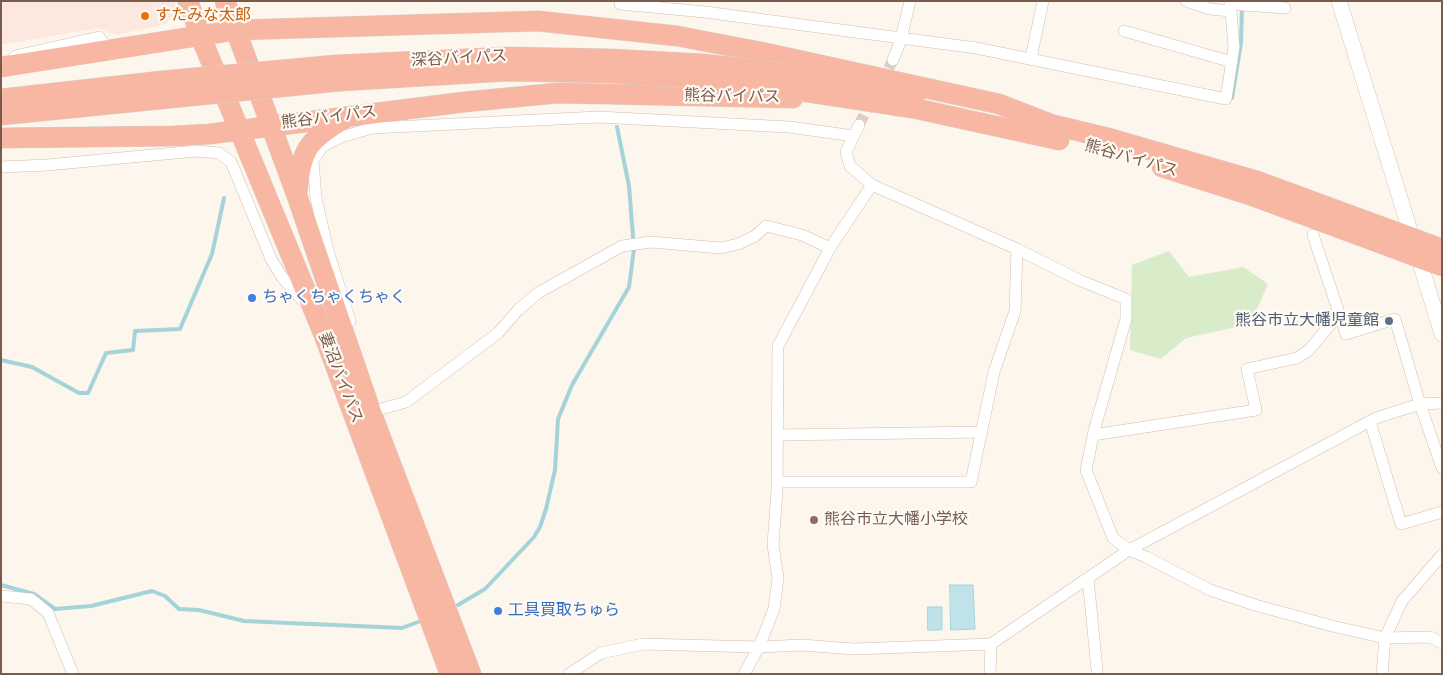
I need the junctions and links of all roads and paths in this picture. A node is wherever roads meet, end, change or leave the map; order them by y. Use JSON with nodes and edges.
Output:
{"nodes":[{"id":1,"x":188,"y":1,"type":"edge"},
{"id":2,"x":225,"y":1,"type":"edge"},
{"id":3,"x":910,"y":1,"type":"edge"},
{"id":4,"x":1043,"y":1,"type":"edge"},
{"id":5,"x":1186,"y":1,"type":"edge"},
{"id":6,"x":1339,"y":1,"type":"edge"},
{"id":7,"x":620,"y":4,"type":"dead end"},
{"id":8,"x":1230,"y":5,"type":"edge"},
{"id":9,"x":705,"y":7,"type":"edge"},
{"id":10,"x":1285,"y":8,"type":"dead end"},
{"id":11,"x":236,"y":30,"type":"junction"},
{"id":12,"x":1124,"y":31,"type":"dead end"},
{"id":13,"x":200,"y":35,"type":"junction"},
{"id":14,"x":901,"y":39,"type":"junction"},
{"id":15,"x":108,"y":50,"type":"junction"},
{"id":16,"x":1031,"y":58,"type":"junction"},
{"id":17,"x":1,"y":59,"type":"edge"},
{"id":18,"x":892,"y":60,"type":"tunnel mouth"},
{"id":19,"x":1232,"y":62,"type":"junction"},
{"id":20,"x":1,"y":67,"type":"edge"},
{"id":21,"x":1,"y":99,"type":"edge"},
{"id":22,"x":915,"y":101,"type":"junction"},
{"id":23,"x":1,"y":115,"type":"edge"},
{"id":24,"x":350,"y":116,"type":"junction"},
{"id":25,"x":1048,"y":123,"type":"junction"},
{"id":26,"x":859,"y":125,"type":"tunnel mouth"},
{"id":27,"x":270,"y":126,"type":"junction"},
{"id":28,"x":240,"y":130,"type":"junction"},
{"id":29,"x":854,"y":136,"type":"junction"},
{"id":30,"x":1,"y":138,"type":"edge"},
{"id":31,"x":1,"y":167,"type":"edge"},
{"id":32,"x":872,"y":185,"type":"junction"},
{"id":33,"x":1255,"y":189,"type":"junction"},
{"id":34,"x":296,"y":196,"type":"junction"},
{"id":35,"x":1313,"y":235,"type":"dead end"},
{"id":36,"x":830,"y":248,"type":"junction"},
{"id":37,"x":1017,"y":249,"type":"junction"},
{"id":38,"x":1442,"y":250,"type":"edge"},
{"id":39,"x":1442,"y":266,"type":"edge"},
{"id":40,"x":315,"y":314,"type":"junction"},
{"id":41,"x":1339,"y":314,"type":"junction"},
{"id":42,"x":1442,"y":334,"type":"edge"},
{"id":43,"x":347,"y":342,"type":"junction"},
{"id":44,"x":1442,"y":403,"type":"edge"},
{"id":45,"x":1420,"y":404,"type":"junction"},
{"id":46,"x":363,"y":415,"type":"junction"},
{"id":47,"x":1370,"y":421,"type":"junction"},
{"id":48,"x":982,"y":432,"type":"junction"},
{"id":49,"x":778,"y":435,"type":"junction"},
{"id":50,"x":1093,"y":435,"type":"junction"},
{"id":51,"x":1442,"y":468,"type":"edge"},
{"id":52,"x":777,"y":482,"type":"junction"},
{"id":53,"x":1442,"y":512,"type":"edge"},
{"id":54,"x":1129,"y":550,"type":"junction"},
{"id":55,"x":1442,"y":555,"type":"edge"},
{"id":56,"x":1088,"y":578,"type":"junction"},
{"id":57,"x":1,"y":596,"type":"edge"},
{"id":58,"x":1385,"y":638,"type":"junction"},
{"id":59,"x":1442,"y":643,"type":"edge"},
{"id":60,"x":991,"y":644,"type":"junction"},
{"id":61,"x":759,"y":647,"type":"junction"},
{"id":62,"x":1097,"y":670,"type":"dead end"},
{"id":63,"x":73,"y":674,"type":"edge"},
{"id":64,"x":450,"y":674,"type":"edge"},
{"id":65,"x":471,"y":674,"type":"edge"},
{"id":66,"x":569,"y":674,"type":"edge"},
{"id":67,"x":744,"y":674,"type":"edge"},
{"id":68,"x":990,"y":674,"type":"edge"},
{"id":69,"x":1382,"y":674,"type":"edge"}],
"edges":[{"from":1,"to":13,"type":"highway","name":"妻沼バイパス"},
{"from":2,"to":11,"type":"highway","name":"妻沼バイパス"},
{"from":3,"to":14,"type":"street"},
{"from":4,"to":16,"type":"street"},
{"from":5,"to":8,"type":"street"},
{"from":6,"to":42,"type":"street"},
{"from":7,"to":9,"type":"street"},
{"from":8,"to":10,"type":"street"},
{"from":8,"to":19,"type":"street"},
{"from":9,"to":14,"type":"street"},
{"from":11,"to":13,"type":"highway"},
{"from":11,"to":25,"type":"highway"},
{"from":11,"to":27,"type":"highway","name":"妻沼バイパス"},
{"from":12,"to":19,"type":"street"},
{"from":13,"to":15,"type":"highway"},
{"from":13,"to":28,"type":"highway","name":"妻沼バイパス"},
{"from":14,"to":16,"type":"street"},
{"from":14,"to":18,"type":"street"},
{"from":15,"to":17,"type":"street"},
{"from":15,"to":20,"type":"highway"},
{"from":16,"to":19,"type":"street"},
{"from":21,"to":22,"type":"highway","name":"深谷バイパス","bridge":true},
{"from":22,"to":23,"type":"highway","name":"深谷バイパス","bridge":true},
{"from":22,"to":24,"type":"highway","name":"熊谷バイパス","bridge":true},
{"from":22,"to":25,"type":"highway","name":"熊谷バイパス"},
{"from":22,"to":33,"type":"highway","name":"熊谷バイパス"},
{"from":24,"to":27,"type":"highway","name":"熊谷バイパス"},
{"from":24,"to":34,"type":"highway"},
{"from":25,"to":33,"type":"highway","name":"熊谷バイパス"},
{"from":26,"to":29,"type":"street"},
{"from":27,"to":28,"type":"highway","name":"熊谷バイパス"},
{"from":27,"to":34,"type":"highway","name":"妻沼バイパス"},
{"from":28,"to":30,"type":"highway","name":"熊谷バイパス"},
{"from":28,"to":40,"type":"highway","name":"妻沼バイパス"},
{"from":29,"to":32,"type":"street"},
{"from":29,"to":43,"type":"street"},
{"from":31,"to":40,"type":"street"},
{"from":32,"to":36,"type":"street"},
{"from":32,"to":37,"type":"street"},
{"from":33,"to":38,"type":"highway","name":"熊谷バイパス","bridge":true},
{"from":33,"to":39,"type":"highway","name":"熊谷バイパス","bridge":true},
{"from":34,"to":43,"type":"highway","name":"妻沼バイパス"},
{"from":35,"to":41,"type":"street"},
{"from":36,"to":46,"type":"street"},
{"from":36,"to":49,"type":"street"},
{"from":37,"to":48,"type":"street"},
{"from":37,"to":50,"type":"street"},
{"from":40,"to":46,"type":"highway","name":"妻沼バイパス"},
{"from":41,"to":45,"type":"street"},
{"from":41,"to":50,"type":"street"},
{"from":43,"to":46,"type":"highway","name":"妻沼バイパス"},
{"from":44,"to":45,"type":"street"},
{"from":45,"to":47,"type":"street"},
{"from":45,"to":51,"type":"street"},
{"from":46,"to":64,"type":"highway","name":"妻沼バイパス"},
{"from":46,"to":65,"type":"highway","name":"妻沼バイパス"},
{"from":47,"to":53,"type":"street"},
{"from":47,"to":54,"type":"street"},
{"from":48,"to":49,"type":"street"},
{"from":48,"to":52,"type":"street"},
{"from":49,"to":52,"type":"street"},
{"from":50,"to":54,"type":"street"},
{"from":52,"to":61,"type":"street"},
{"from":54,"to":56,"type":"street"},
{"from":54,"to":58,"type":"street"},
{"from":55,"to":58,"type":"street"},
{"from":56,"to":60,"type":"street"},
{"from":56,"to":62,"type":"street"},
{"from":57,"to":63,"type":"street"},
{"from":58,"to":59,"type":"street"},
{"from":58,"to":69,"type":"street"},
{"from":60,"to":61,"type":"street"},
{"from":60,"to":68,"type":"street"},
{"from":61,"to":66,"type":"street"},
{"from":61,"to":67,"type":"street"}]}
